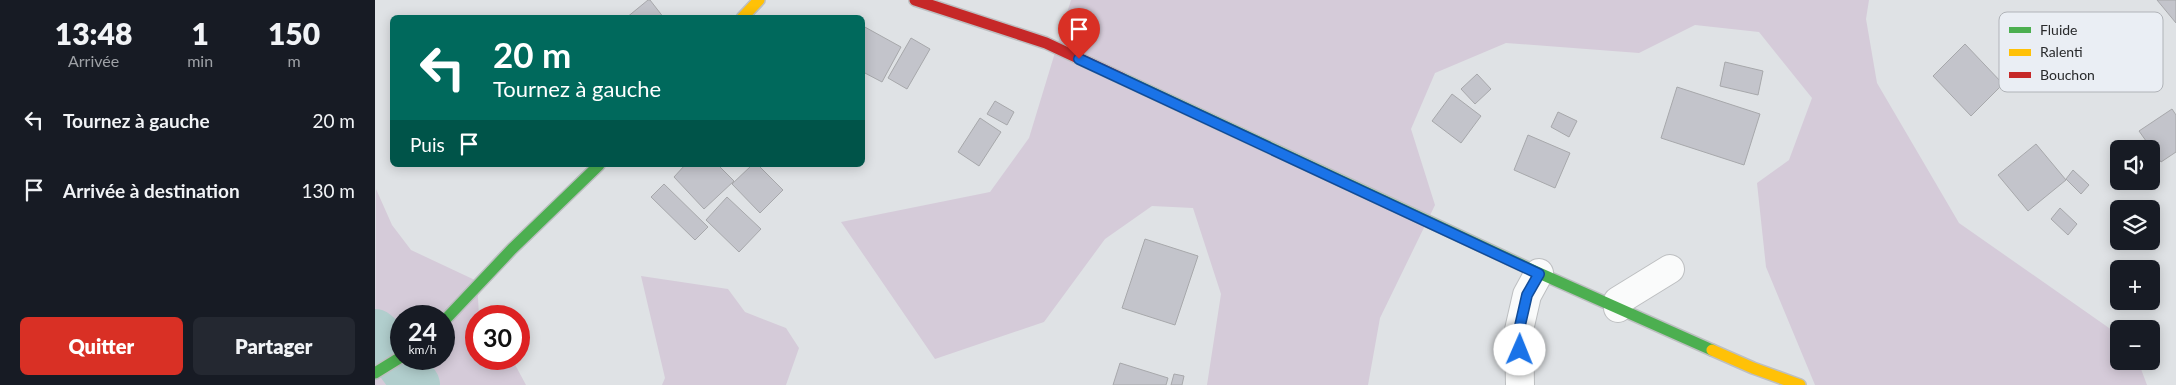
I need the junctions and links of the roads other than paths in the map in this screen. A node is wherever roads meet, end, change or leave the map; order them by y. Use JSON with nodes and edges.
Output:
{"nodes":[{"id":1,"x":759,"y":0,"type":"edge"},
{"id":2,"x":915,"y":0,"type":"edge"},
{"id":3,"x":745,"y":15,"type":"edge"},
{"id":4,"x":597,"y":167,"type":"edge"},
{"id":5,"x":1670,"y":269,"type":"dead end"},
{"id":6,"x":1539,"y":274,"type":"junction"},
{"id":7,"x":1618,"y":308,"type":"junction"},
{"id":8,"x":455,"y":310,"type":"edge"},
{"id":9,"x":390,"y":364,"type":"edge"},
{"id":10,"x":375,"y":373,"type":"edge"},
{"id":11,"x":1520,"y":385,"type":"edge"},
{"id":12,"x":1800,"y":385,"type":"edge"}],
"edges":[{"from":1,"to":3,"type":"street"},
{"from":2,"to":6,"type":"street"},
{"from":4,"to":8,"type":"street"},
{"from":5,"to":7,"type":"street"},
{"from":6,"to":7,"type":"street"},
{"from":6,"to":11,"type":"street"},
{"from":7,"to":12,"type":"street"},
{"from":9,"to":10,"type":"street"}]}
